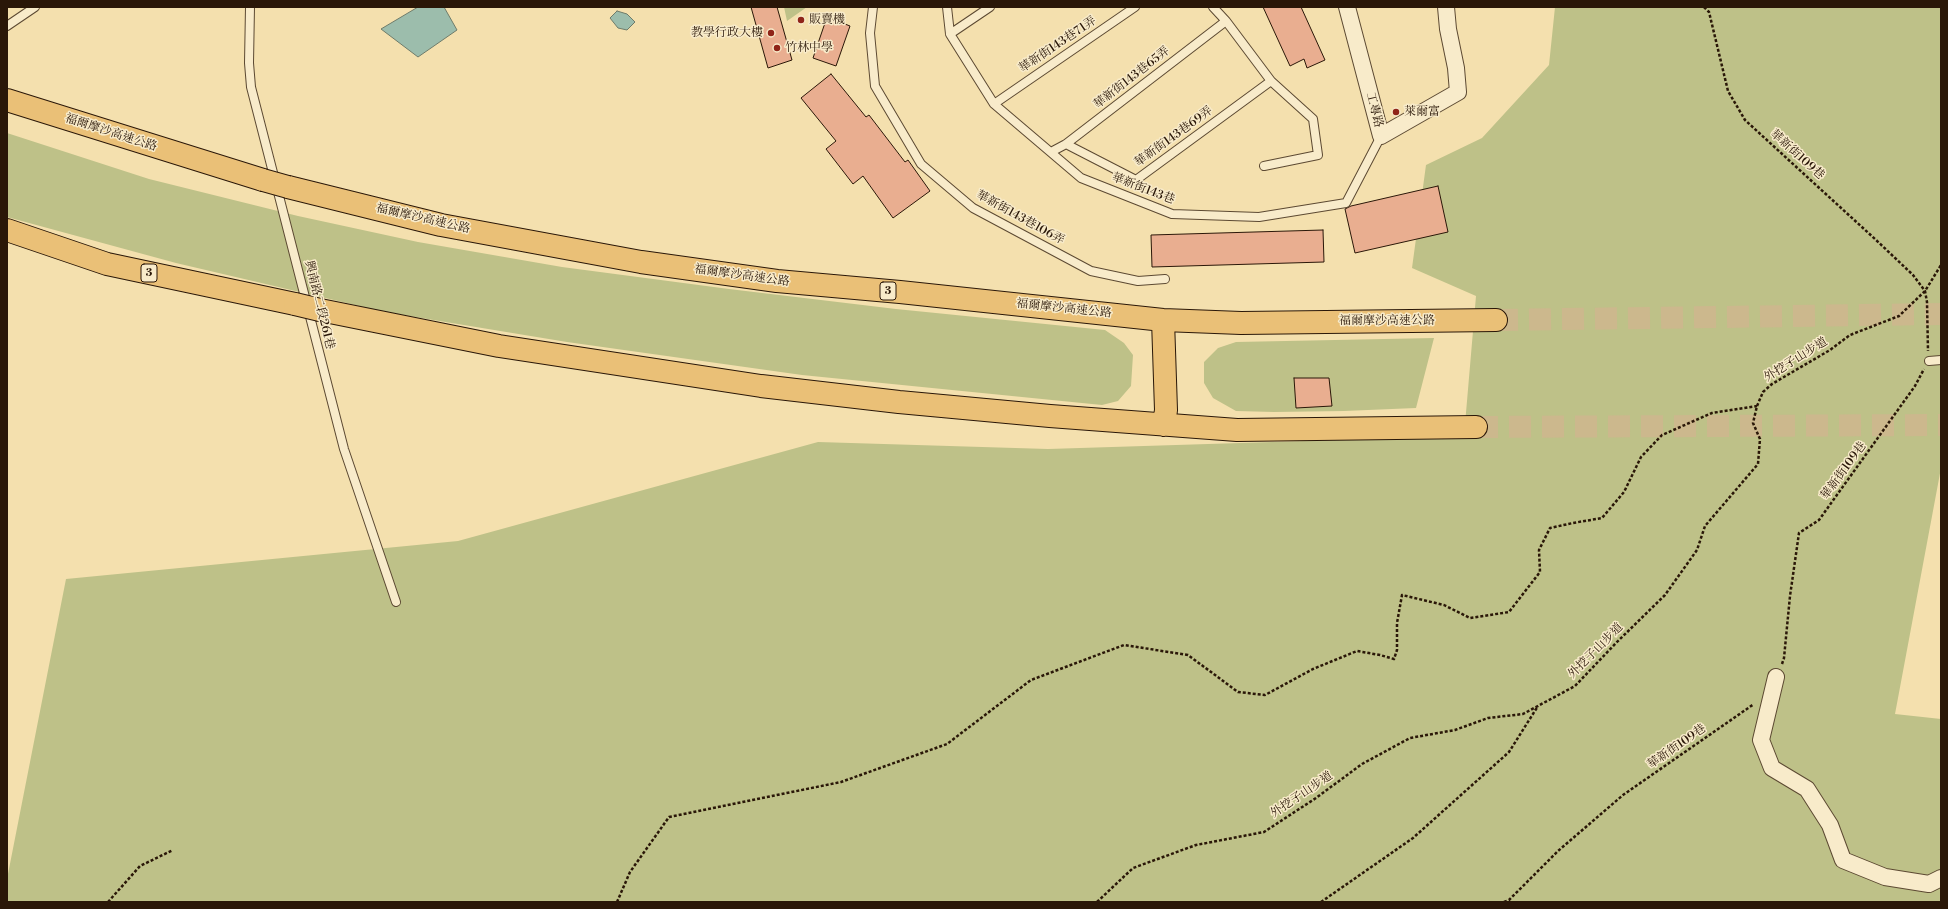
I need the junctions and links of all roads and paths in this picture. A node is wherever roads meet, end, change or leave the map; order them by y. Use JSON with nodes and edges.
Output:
{"nodes":[{"id":1,"x":35,"y":7,"type":"edge"},
{"id":2,"x":250,"y":7,"type":"edge"},
{"id":3,"x":873,"y":7,"type":"edge"},
{"id":4,"x":947,"y":7,"type":"edge"},
{"id":5,"x":990,"y":7,"type":"edge"},
{"id":6,"x":1135,"y":7,"type":"edge"},
{"id":7,"x":1213,"y":7,"type":"edge"},
{"id":8,"x":1347,"y":7,"type":"edge"},
{"id":9,"x":1446,"y":7,"type":"edge"},
{"id":10,"x":1704,"y":7,"type":"edge"},
{"id":11,"x":1707,"y":7,"type":"edge"},
{"id":12,"x":1709,"y":12,"type":"junction"},
{"id":13,"x":1226,"y":21,"type":"junction"},
{"id":14,"x":7,"y":26,"type":"edge"},
{"id":15,"x":950,"y":34,"type":"junction"},
{"id":16,"x":1271,"y":81,"type":"junction"},
{"id":17,"x":7,"y":100,"type":"edge"},
{"id":18,"x":994,"y":104,"type":"junction"},
{"id":19,"x":1381,"y":136,"type":"junction"},
{"id":20,"x":1066,"y":144,"type":"junction"},
{"id":21,"x":1051,"y":152,"type":"junction"},
{"id":22,"x":1264,"y":166,"type":"dead end"},
{"id":23,"x":7,"y":230,"type":"edge"},
{"id":24,"x":1941,"y":265,"type":"edge"},
{"id":25,"x":1165,"y":279,"type":"dead end"},
{"id":26,"x":1925,"y":291,"type":"junction"},
{"id":27,"x":1163,"y":320,"type":"junction"},
{"id":28,"x":1496,"y":320,"type":"tunnel mouth"},
{"id":29,"x":1941,"y":360,"type":"edge"},
{"id":30,"x":1929,"y":361,"type":"junction"},
{"id":31,"x":1757,"y":406,"type":"junction"},
{"id":32,"x":1164,"y":425,"type":"junction"},
{"id":33,"x":1476,"y":427,"type":"tunnel mouth"},
{"id":34,"x":396,"y":602,"type":"dead end"},
{"id":35,"x":1776,"y":677,"type":"joint"},
{"id":36,"x":1756,"y":702,"type":"dead end"},
{"id":37,"x":1538,"y":706,"type":"junction"},
{"id":38,"x":173,"y":850,"type":"dead end"},
{"id":39,"x":1941,"y":878,"type":"edge"},
{"id":40,"x":108,"y":902,"type":"edge"},
{"id":41,"x":617,"y":902,"type":"edge"},
{"id":42,"x":1097,"y":902,"type":"edge"},
{"id":43,"x":1321,"y":902,"type":"edge"},
{"id":44,"x":1504,"y":902,"type":"edge"}],
"edges":[{"from":1,"to":14,"type":"lane"},
{"from":2,"to":34,"type":"lane","name":"興南路二段261巷"},
{"from":3,"to":25,"type":"lane","name":"華新街143巷106弄"},
{"from":4,"to":15,"type":"lane","name":"華新街143巷"},
{"from":5,"to":15,"type":"lane"},
{"from":6,"to":18,"type":"lane","name":"華新街143巷71弄"},
{"from":7,"to":13,"type":"lane"},
{"from":8,"to":19,"type":"street","name":"工專路"},
{"from":9,"to":19,"type":"street","name":"工專路"},
{"from":10,"to":12,"type":"path"},
{"from":11,"to":12,"type":"path","name":"華新街109巷"},
{"from":12,"to":26,"type":"path","name":"華新街109巷"},
{"from":13,"to":16,"type":"lane"},
{"from":13,"to":20,"type":"lane","name":"華新街143巷65弄"},
{"from":15,"to":18,"type":"lane","name":"華新街143巷"},
{"from":16,"to":20,"type":"lane","name":"華新街143巷69弄"},
{"from":16,"to":22,"type":"lane"},
{"from":17,"to":27,"type":"highway","name":"福爾摩沙高速公路","number":"3","bridge":true},
{"from":18,"to":21,"type":"lane","name":"華新街143巷"},
{"from":19,"to":21,"type":"lane","name":"華新街143巷"},
{"from":20,"to":21,"type":"lane","name":"華新街143巷65弄"},
{"from":23,"to":32,"type":"highway","number":"3","bridge":true},
{"from":24,"to":26,"type":"path","name":"外挖子山步道"},
{"from":26,"to":30,"type":"path"},
{"from":26,"to":31,"type":"path","name":"外挖子山步道"},
{"from":27,"to":28,"type":"highway","name":"福爾摩沙高速公路","number":"3"},
{"from":27,"to":32,"type":"highway"},
{"from":29,"to":30,"type":"lane"},
{"from":30,"to":35,"type":"path","name":"華新街109巷"},
{"from":31,"to":37,"type":"path","name":"外挖子山步道"},
{"from":31,"to":41,"type":"path"},
{"from":32,"to":33,"type":"highway","number":"3"},
{"from":35,"to":39,"type":"street"},
{"from":36,"to":44,"type":"path","name":"華新街109巷"},
{"from":37,"to":42,"type":"path","name":"外挖子山步道"},
{"from":37,"to":43,"type":"path"},
{"from":38,"to":40,"type":"path"}]}
